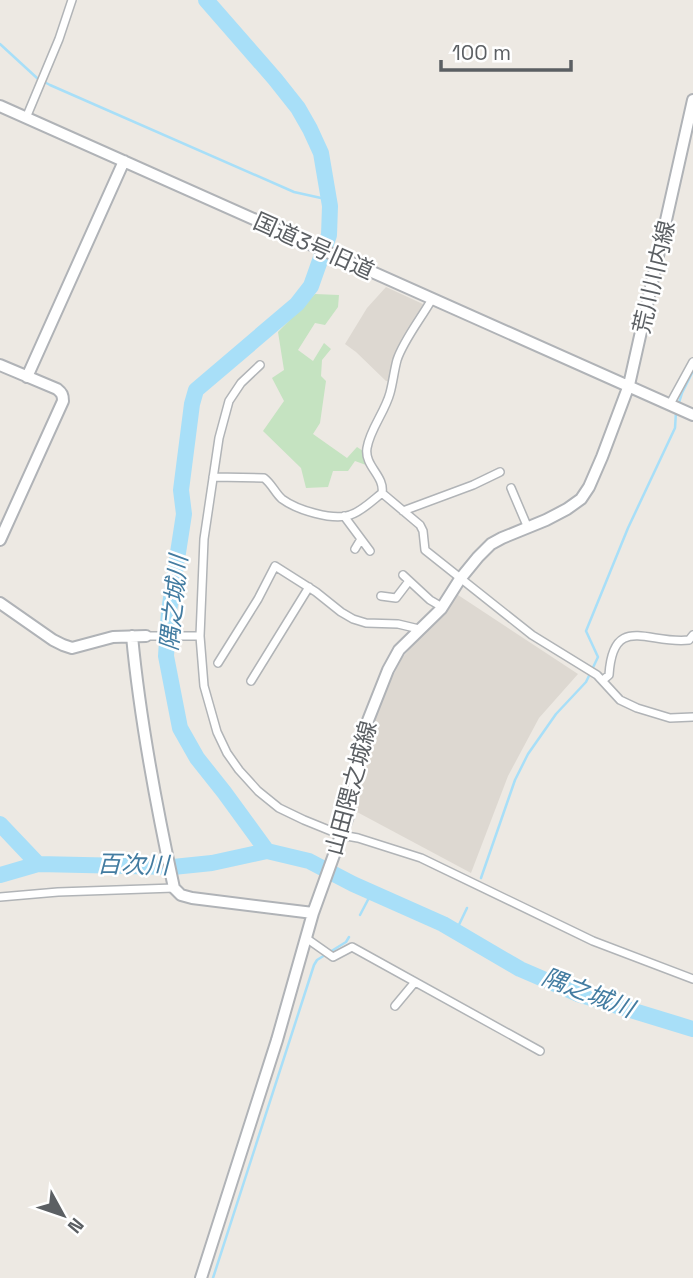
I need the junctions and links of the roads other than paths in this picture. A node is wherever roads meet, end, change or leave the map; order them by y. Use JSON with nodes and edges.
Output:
{"nodes":[{"id":1,"x":72,"y":0,"type":"edge"},
{"id":2,"x":693,"y":100,"type":"edge"},
{"id":3,"x":0,"y":106,"type":"edge"},
{"id":4,"x":26,"y":118,"type":"junction"},
{"id":5,"x":124,"y":161,"type":"junction"},
{"id":6,"x":432,"y":299,"type":"junction"},
{"id":7,"x":693,"y":362,"type":"edge"},
{"id":8,"x":0,"y":365,"type":"edge"},
{"id":9,"x":260,"y":365,"type":"dead end"},
{"id":10,"x":27,"y":377,"type":"junction"},
{"id":11,"x":629,"y":385,"type":"junction"},
{"id":12,"x":675,"y":406,"type":"junction"},
{"id":13,"x":693,"y":415,"type":"edge"},
{"id":14,"x":500,"y":472,"type":"dead end"},
{"id":15,"x":213,"y":477,"type":"junction"},
{"id":16,"x":511,"y":488,"type":"dead end"},
{"id":17,"x":382,"y":494,"type":"junction"},
{"id":18,"x":403,"y":511,"type":"junction"},
{"id":19,"x":344,"y":516,"type":"junction"},
{"id":20,"x":528,"y":528,"type":"junction"},
{"id":21,"x":361,"y":539,"type":"junction"},
{"id":22,"x":0,"y":540,"type":"edge"},
{"id":23,"x":355,"y":549,"type":"dead end"},
{"id":24,"x":370,"y":551,"type":"dead end"},
{"id":25,"x":460,"y":579,"type":"junction"},
{"id":26,"x":309,"y":587,"type":"junction"},
{"id":27,"x":381,"y":596,"type":"dead end"},
{"id":28,"x":0,"y":603,"type":"edge"},
{"id":29,"x":442,"y":607,"type":"junction"},
{"id":30,"x":419,"y":629,"type":"junction"},
{"id":31,"x":693,"y":635,"type":"edge"},
{"id":32,"x":132,"y":636,"type":"junction"},
{"id":33,"x":146,"y":636,"type":"joint"},
{"id":34,"x":198,"y":636,"type":"junction"},
{"id":35,"x":218,"y":663,"type":"dead end"},
{"id":36,"x":603,"y":680,"type":"junction"},
{"id":37,"x":251,"y":681,"type":"dead end"},
{"id":38,"x":693,"y":717,"type":"edge"},
{"id":39,"x":340,"y":837,"type":"junction"},
{"id":40,"x":174,"y":886,"type":"junction"},
{"id":41,"x":0,"y":897,"type":"edge"},
{"id":42,"x":315,"y":907,"type":"junction"},
{"id":43,"x":306,"y":938,"type":"junction"},
{"id":44,"x":693,"y":979,"type":"edge"},
{"id":45,"x":415,"y":982,"type":"junction"},
{"id":46,"x":395,"y":1006,"type":"dead end"},
{"id":47,"x":540,"y":1051,"type":"dead end"},
{"id":48,"x":201,"y":1278,"type":"edge"}],
"edges":[{"from":1,"to":4,"type":"street"},
{"from":2,"to":11,"type":"street","name":"荒川川内線"},
{"from":3,"to":4,"type":"street","name":"国道3号旧道"},
{"from":4,"to":5,"type":"street","name":"国道3号旧道"},
{"from":5,"to":6,"type":"street","name":"国道3号旧道"},
{"from":5,"to":10,"type":"street"},
{"from":6,"to":11,"type":"street","name":"国道3号旧道"},
{"from":6,"to":17,"type":"street"},
{"from":7,"to":12,"type":"street"},
{"from":8,"to":10,"type":"street"},
{"from":9,"to":15,"type":"street"},
{"from":10,"to":22,"type":"street"},
{"from":11,"to":12,"type":"street"},
{"from":11,"to":20,"type":"street","name":"山田隈之城線"},
{"from":12,"to":13,"type":"street"},
{"from":14,"to":18,"type":"street"},
{"from":15,"to":19,"type":"street"},
{"from":15,"to":34,"type":"street"},
{"from":16,"to":20,"type":"street"},
{"from":17,"to":18,"type":"street"},
{"from":17,"to":19,"type":"street"},
{"from":18,"to":25,"type":"street"},
{"from":19,"to":21,"type":"street"},
{"from":20,"to":25,"type":"street","name":"山田隈之城線"},
{"from":21,"to":23,"type":"street"},
{"from":21,"to":24,"type":"street"},
{"from":25,"to":29,"type":"street","name":"山田隈之城線"},
{"from":25,"to":36,"type":"street"},
{"from":26,"to":30,"type":"street"},
{"from":26,"to":35,"type":"street"},
{"from":26,"to":37,"type":"street"},
{"from":27,"to":29,"type":"street"},
{"from":28,"to":32,"type":"street"},
{"from":29,"to":30,"type":"street","name":"山田隈之城線"},
{"from":30,"to":39,"type":"street","name":"山田隈之城線"},
{"from":31,"to":36,"type":"street"},
{"from":32,"to":33,"type":"street"},
{"from":32,"to":40,"type":"street"},
{"from":33,"to":34,"type":"street"},
{"from":34,"to":39,"type":"street"},
{"from":36,"to":38,"type":"street"},
{"from":39,"to":42,"type":"street","name":"山田隈之城線"},
{"from":39,"to":44,"type":"street"},
{"from":40,"to":41,"type":"street"},
{"from":40,"to":42,"type":"street"},
{"from":42,"to":43,"type":"street","name":"山田隈之城線"},
{"from":43,"to":45,"type":"street"},
{"from":43,"to":48,"type":"street","name":"山田隈之城線"},
{"from":45,"to":46,"type":"street"},
{"from":45,"to":47,"type":"street"}]}
